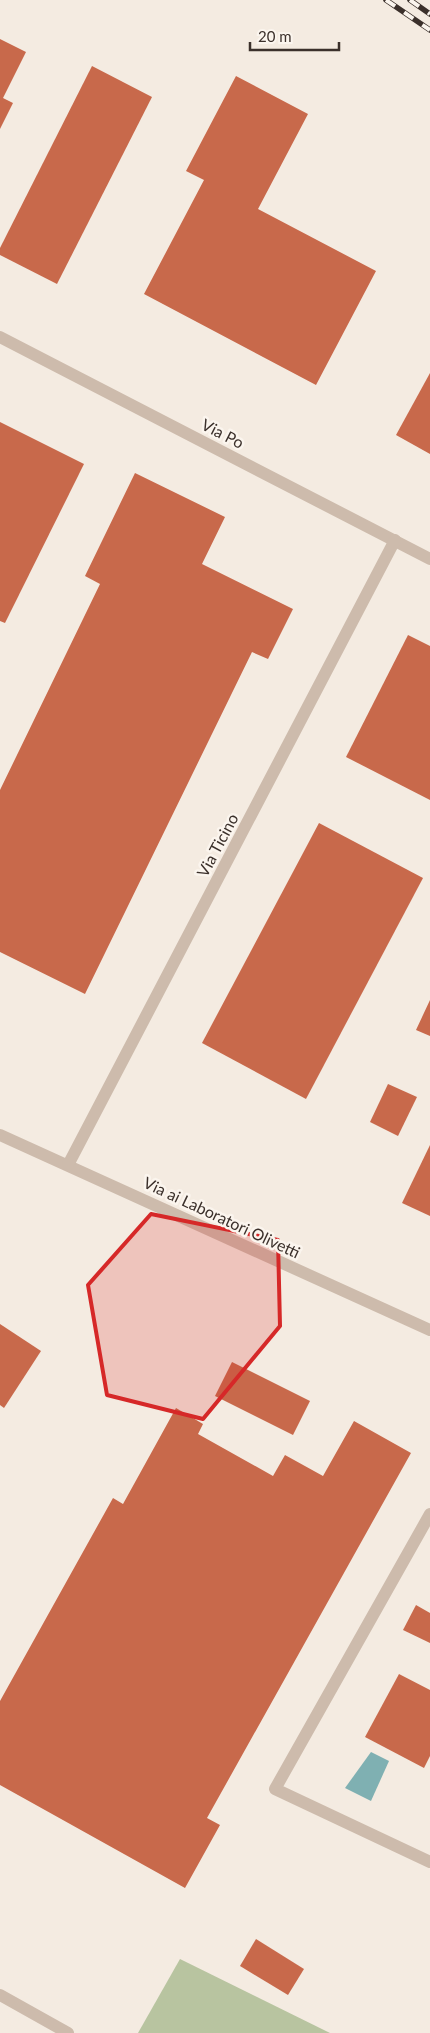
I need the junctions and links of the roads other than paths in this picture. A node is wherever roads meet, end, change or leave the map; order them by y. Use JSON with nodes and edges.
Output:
{"nodes":[{"id":1,"x":0,"y":337,"type":"edge"},
{"id":2,"x":395,"y":540,"type":"junction"},
{"id":3,"x":430,"y":559,"type":"edge"},
{"id":4,"x":0,"y":1135,"type":"edge"},
{"id":5,"x":68,"y":1164,"type":"junction"},
{"id":6,"x":430,"y":1330,"type":"edge"},
{"id":7,"x":430,"y":1514,"type":"edge"},
{"id":8,"x":430,"y":1862,"type":"edge"},
{"id":9,"x":0,"y":1994,"type":"edge"},
{"id":10,"x":68,"y":2033,"type":"edge"}],
"edges":[{"from":1,"to":2,"type":"street","name":"Via Po"},
{"from":2,"to":3,"type":"street","name":"Via Po"},
{"from":2,"to":5,"type":"street","name":"Via Ticino"},
{"from":4,"to":5,"type":"street","name":"Via ai Laboratori Olivetti"},
{"from":5,"to":6,"type":"street","name":"Via ai Laboratori Olivetti"},
{"from":7,"to":8,"type":"street"},
{"from":9,"to":10,"type":"street"}]}
